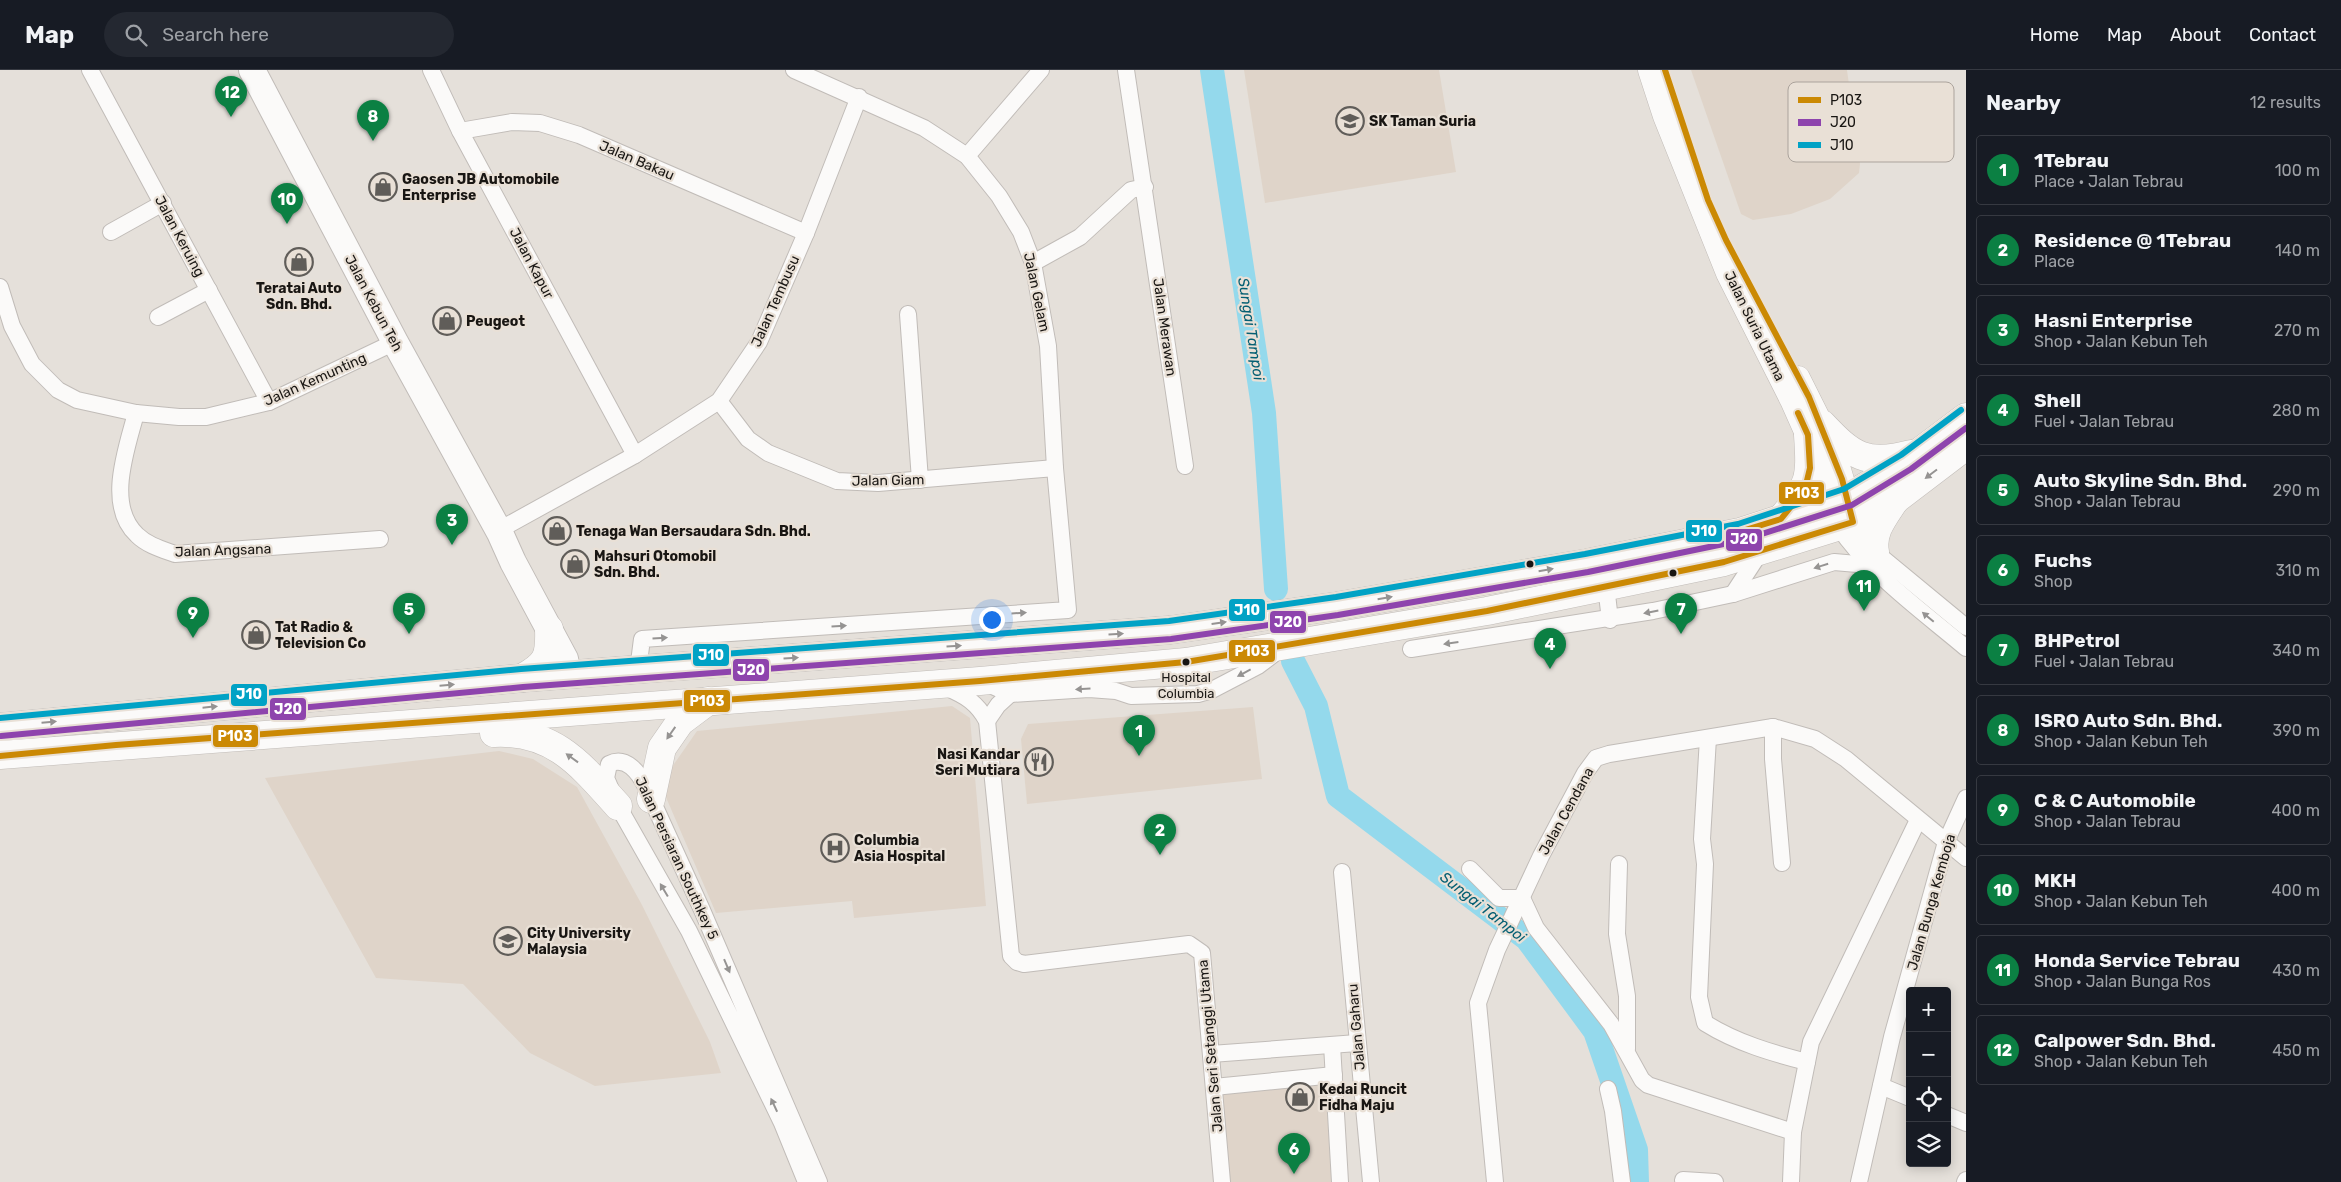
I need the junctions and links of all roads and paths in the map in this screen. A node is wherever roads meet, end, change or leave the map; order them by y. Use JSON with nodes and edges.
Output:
{"nodes":[{"id":1,"x":90,"y":70,"type":"edge"},
{"id":2,"x":252,"y":70,"type":"edge"},
{"id":3,"x":431,"y":70,"type":"edge"},
{"id":4,"x":794,"y":70,"type":"edge"},
{"id":5,"x":1041,"y":70,"type":"edge"},
{"id":6,"x":1126,"y":70,"type":"edge"},
{"id":7,"x":1650,"y":70,"type":"edge"},
{"id":8,"x":1665,"y":70,"type":"edge"},
{"id":9,"x":859,"y":97,"type":"junction"},
{"id":10,"x":460,"y":131,"type":"junction"},
{"id":11,"x":968,"y":156,"type":"junction"},
{"id":12,"x":1145,"y":187,"type":"junction"},
{"id":13,"x":163,"y":203,"type":"junction"},
{"id":14,"x":111,"y":232,"type":"dead end"},
{"id":15,"x":806,"y":233,"type":"junction"},
{"id":16,"x":1033,"y":263,"type":"junction"},
{"id":17,"x":0,"y":287,"type":"edge"},
{"id":18,"x":209,"y":290,"type":"junction"},
{"id":19,"x":908,"y":314,"type":"dead end"},
{"id":20,"x":158,"y":317,"type":"dead end"},
{"id":21,"x":394,"y":342,"type":"junction"},
{"id":22,"x":719,"y":401,"type":"junction"},
{"id":23,"x":268,"y":402,"type":"junction"},
{"id":24,"x":136,"y":413,"type":"junction"},
{"id":25,"x":1966,"y":417,"type":"edge"},
{"id":26,"x":1815,"y":430,"type":"junction"},
{"id":27,"x":1966,"y":446,"type":"edge"},
{"id":28,"x":1919,"y":452,"type":"junction"},
{"id":29,"x":635,"y":455,"type":"junction"},
{"id":30,"x":1185,"y":466,"type":"dead end"},
{"id":31,"x":1055,"y":468,"type":"junction"},
{"id":32,"x":920,"y":480,"type":"junction"},
{"id":33,"x":1895,"y":500,"type":"junction"},
{"id":34,"x":1843,"y":512,"type":"junction"},
{"id":35,"x":1781,"y":519,"type":"junction"},
{"id":36,"x":499,"y":531,"type":"junction"},
{"id":37,"x":380,"y":539,"type":"dead end"},
{"id":38,"x":1761,"y":551,"type":"junction"},
{"id":39,"x":1872,"y":558,"type":"junction"},
{"id":40,"x":1606,"y":586,"type":"junction"},
{"id":41,"x":1733,"y":594,"type":"junction"},
{"id":42,"x":1610,"y":620,"type":"junction"},
{"id":43,"x":1489,"y":624,"type":"junction"},
{"id":44,"x":1966,"y":627,"type":"edge"},
{"id":45,"x":549,"y":629,"type":"junction"},
{"id":46,"x":1284,"y":646,"type":"junction"},
{"id":47,"x":1966,"y":648,"type":"edge"},
{"id":48,"x":1411,"y":649,"type":"dead end"},
{"id":49,"x":627,"y":670,"type":"junction"},
{"id":50,"x":575,"y":673,"type":"junction"},
{"id":51,"x":522,"y":678,"type":"junction"},
{"id":52,"x":980,"y":681,"type":"junction"},
{"id":53,"x":936,"y":683,"type":"junction"},
{"id":54,"x":809,"y":693,"type":"junction"},
{"id":55,"x":1010,"y":694,"type":"junction"},
{"id":56,"x":708,"y":702,"type":"junction"},
{"id":57,"x":535,"y":716,"type":"junction"},
{"id":58,"x":987,"y":721,"type":"junction"},
{"id":59,"x":0,"y":727,"type":"edge"},
{"id":60,"x":1773,"y":727,"type":"junction"},
{"id":61,"x":284,"y":733,"type":"junction"},
{"id":62,"x":1708,"y":738,"type":"junction"},
{"id":63,"x":1,"y":755,"type":"edge"},
{"id":64,"x":1966,"y":798,"type":"edge"},
{"id":65,"x":651,"y":799,"type":"junction"},
{"id":66,"x":618,"y":806,"type":"junction"},
{"id":67,"x":1918,"y":820,"type":"junction"},
{"id":68,"x":1946,"y":842,"type":"junction"},
{"id":69,"x":1966,"y":858,"type":"edge"},
{"id":70,"x":1619,"y":864,"type":"dead end"},
{"id":71,"x":1782,"y":864,"type":"dead end"},
{"id":72,"x":1470,"y":869,"type":"dead end"},
{"id":73,"x":1342,"y":872,"type":"dead end"},
{"id":74,"x":1520,"y":902,"type":"junction"},
{"id":75,"x":1357,"y":1043,"type":"junction"},
{"id":76,"x":1332,"y":1045,"type":"junction"},
{"id":77,"x":1627,"y":1052,"type":"junction"},
{"id":78,"x":1211,"y":1054,"type":"junction"},
{"id":79,"x":1807,"y":1062,"type":"junction"},
{"id":80,"x":1334,"y":1075,"type":"junction"},
{"id":81,"x":1881,"y":1086,"type":"junction"},
{"id":82,"x":1214,"y":1087,"type":"junction"},
{"id":83,"x":1608,"y":1089,"type":"dead end"},
{"id":84,"x":1906,"y":1096,"type":"edge"},
{"id":85,"x":1951,"y":1117,"type":"edge"},
{"id":86,"x":1966,"y":1123,"type":"edge"},
{"id":87,"x":1793,"y":1132,"type":"junction"},
{"id":88,"x":1683,"y":1180,"type":"dead end"},
{"id":89,"x":806,"y":1182,"type":"edge"},
{"id":90,"x":819,"y":1182,"type":"edge"},
{"id":91,"x":1222,"y":1182,"type":"edge"},
{"id":92,"x":1340,"y":1182,"type":"edge"},
{"id":93,"x":1371,"y":1182,"type":"edge"},
{"id":94,"x":1495,"y":1182,"type":"edge"},
{"id":95,"x":1622,"y":1182,"type":"edge"},
{"id":96,"x":1715,"y":1182,"type":"edge"},
{"id":97,"x":1791,"y":1182,"type":"edge"},
{"id":98,"x":1859,"y":1182,"type":"edge"}],
"edges":[{"from":1,"to":13,"type":"street","name":"Jalan Keruing"},
{"from":2,"to":21,"type":"main road","name":"Jalan Kebun Teh"},
{"from":3,"to":10,"type":"street","name":"Jalan Kapur"},
{"from":4,"to":9,"type":"street","name":"Jalan Gelam"},
{"from":5,"to":11,"type":"street"},
{"from":6,"to":12,"type":"street","name":"Jalan Merawan"},
{"from":7,"to":26,"type":"main road","name":"Jalan Suria Utama"},
{"from":8,"to":26,"type":"main road","name":"Jalan Suria Utama"},
{"from":9,"to":11,"type":"street","name":"Jalan Gelam"},
{"from":9,"to":15,"type":"street","name":"Jalan Tembusu"},
{"from":10,"to":15,"type":"street","name":"Jalan Bakau"},
{"from":10,"to":29,"type":"street","name":"Jalan Kapur"},
{"from":11,"to":16,"type":"street","name":"Jalan Gelam"},
{"from":12,"to":16,"type":"street"},
{"from":12,"to":30,"type":"street","name":"Jalan Merawan"},
{"from":13,"to":14,"type":"street"},
{"from":13,"to":18,"type":"street","name":"Jalan Keruing"},
{"from":15,"to":22,"type":"street","name":"Jalan Tembusu"},
{"from":16,"to":31,"type":"street","name":"Jalan Gelam"},
{"from":17,"to":24,"type":"street","name":"Jalan Kemunting"},
{"from":18,"to":20,"type":"street"},
{"from":18,"to":23,"type":"street","name":"Jalan Keruing"},
{"from":19,"to":32,"type":"street"},
{"from":21,"to":23,"type":"street","name":"Jalan Kemunting"},
{"from":21,"to":36,"type":"main road","name":"Jalan Kebun Teh"},
{"from":22,"to":29,"type":"street","name":"Jalan Tembusu"},
{"from":22,"to":32,"type":"street","name":"Jalan Giam"},
{"from":23,"to":24,"type":"street","name":"Jalan Kemunting"},
{"from":24,"to":37,"type":"street","name":"Jalan Angsana"},
{"from":25,"to":28,"type":"highway"},
{"from":26,"to":28,"type":"highway"},
{"from":26,"to":34,"type":"main road","name":"Jalan Suria Utama"},
{"from":26,"to":35,"type":"highway"},
{"from":27,"to":33,"type":"highway","one_way":true},
{"from":28,"to":34,"type":"highway"},
{"from":29,"to":36,"type":"street","name":"Jalan Tembusu"},
{"from":31,"to":32,"type":"street","name":"Jalan Giam"},
{"from":49,"to":31,"type":"street","name":"Jalan Gelam","one_way":true},
{"from":33,"to":34,"type":"highway"},
{"from":33,"to":39,"type":"highway"},
{"from":34,"to":35,"type":"highway"},
{"from":34,"to":38,"type":"highway"},
{"from":34,"to":39,"type":"street"},
{"from":49,"to":35,"type":"highway","one_way":true},
{"from":36,"to":45,"type":"main road","name":"Jalan Kebun Teh"},
{"from":36,"to":50,"type":"main road","name":"Jalan Kebun Teh"},
{"from":38,"to":40,"type":"highway"},
{"from":38,"to":41,"type":"street"},
{"from":39,"to":41,"type":"street","one_way":true},
{"from":39,"to":44,"type":"street"},
{"from":47,"to":39,"type":"street","one_way":true},
{"from":40,"to":42,"type":"street"},
{"from":40,"to":43,"type":"highway"},
{"from":41,"to":42,"type":"street","one_way":true},
{"from":42,"to":43,"type":"street"},
{"from":43,"to":46,"type":"highway"},
{"from":43,"to":48,"type":"street","one_way":true},
{"from":45,"to":50,"type":"main road","name":"Jalan Kebun Teh"},
{"from":45,"to":51,"type":"highway"},
{"from":46,"to":52,"type":"highway"},
{"from":46,"to":55,"type":"street","one_way":true},
{"from":49,"to":50,"type":"highway"},
{"from":50,"to":51,"type":"highway"},
{"from":50,"to":54,"type":"highway"},
{"from":50,"to":57,"type":"highway"},
{"from":59,"to":51,"type":"highway","one_way":true},
{"from":52,"to":53,"type":"highway"},
{"from":52,"to":55,"type":"street"},
{"from":53,"to":54,"type":"highway"},
{"from":53,"to":58,"type":"street","name":"Jalan Seri Setanggi Utama"},
{"from":54,"to":56,"type":"highway"},
{"from":55,"to":58,"type":"street"},
{"from":56,"to":57,"type":"highway"},
{"from":56,"to":65,"type":"highway","one_way":true},
{"from":57,"to":61,"type":"highway"},
{"from":58,"to":78,"type":"street","name":"Jalan Seri Setanggi Utama"},
{"from":60,"to":62,"type":"street","name":"Jalan Cendana"},
{"from":60,"to":67,"type":"street","name":"Jalan Cendana"},
{"from":60,"to":71,"type":"street"},
{"from":61,"to":63,"type":"highway"},
{"from":66,"to":61,"type":"highway","one_way":true},
{"from":62,"to":74,"type":"street","name":"Jalan Cendana"},
{"from":62,"to":79,"type":"street"},
{"from":64,"to":68,"type":"street","name":"Jalan Bunga Kemboja"},
{"from":65,"to":66,"type":"street","name":"Jalan Persiaran Southkey 5"},
{"from":65,"to":90,"type":"street","name":"Jalan Persiaran Southkey 5","one_way":true},
{"from":89,"to":66,"type":"street","name":"Jalan Persiaran Southkey 5","one_way":true},
{"from":67,"to":68,"type":"street","name":"Jalan Cendana"},
{"from":67,"to":79,"type":"street"},
{"from":68,"to":69,"type":"street","name":"Jalan Cendana"},
{"from":68,"to":81,"type":"street","name":"Jalan Bunga Kemboja"},
{"from":70,"to":77,"type":"street"},
{"from":72,"to":74,"type":"street"},
{"from":73,"to":75,"type":"street","name":"Jalan Gaharu"},
{"from":74,"to":77,"type":"street"},
{"from":74,"to":94,"type":"street","name":"Jalan Cendana"},
{"from":75,"to":76,"type":"street"},
{"from":75,"to":93,"type":"street","name":"Jalan Gaharu"},
{"from":76,"to":78,"type":"street"},
{"from":76,"to":80,"type":"street"},
{"from":77,"to":87,"type":"street"},
{"from":78,"to":82,"type":"street","name":"Jalan Seri Setanggi Utama"},
{"from":79,"to":87,"type":"street"},
{"from":80,"to":82,"type":"street"},
{"from":80,"to":92,"type":"street"},
{"from":81,"to":84,"type":"street"},
{"from":81,"to":98,"type":"street","name":"Jalan Bunga Kemboja"},
{"from":82,"to":91,"type":"street","name":"Jalan Seri Setanggi Utama"},
{"from":83,"to":95,"type":"street"},
{"from":85,"to":86,"type":"street"},
{"from":87,"to":97,"type":"street"},
{"from":88,"to":96,"type":"street"}]}
